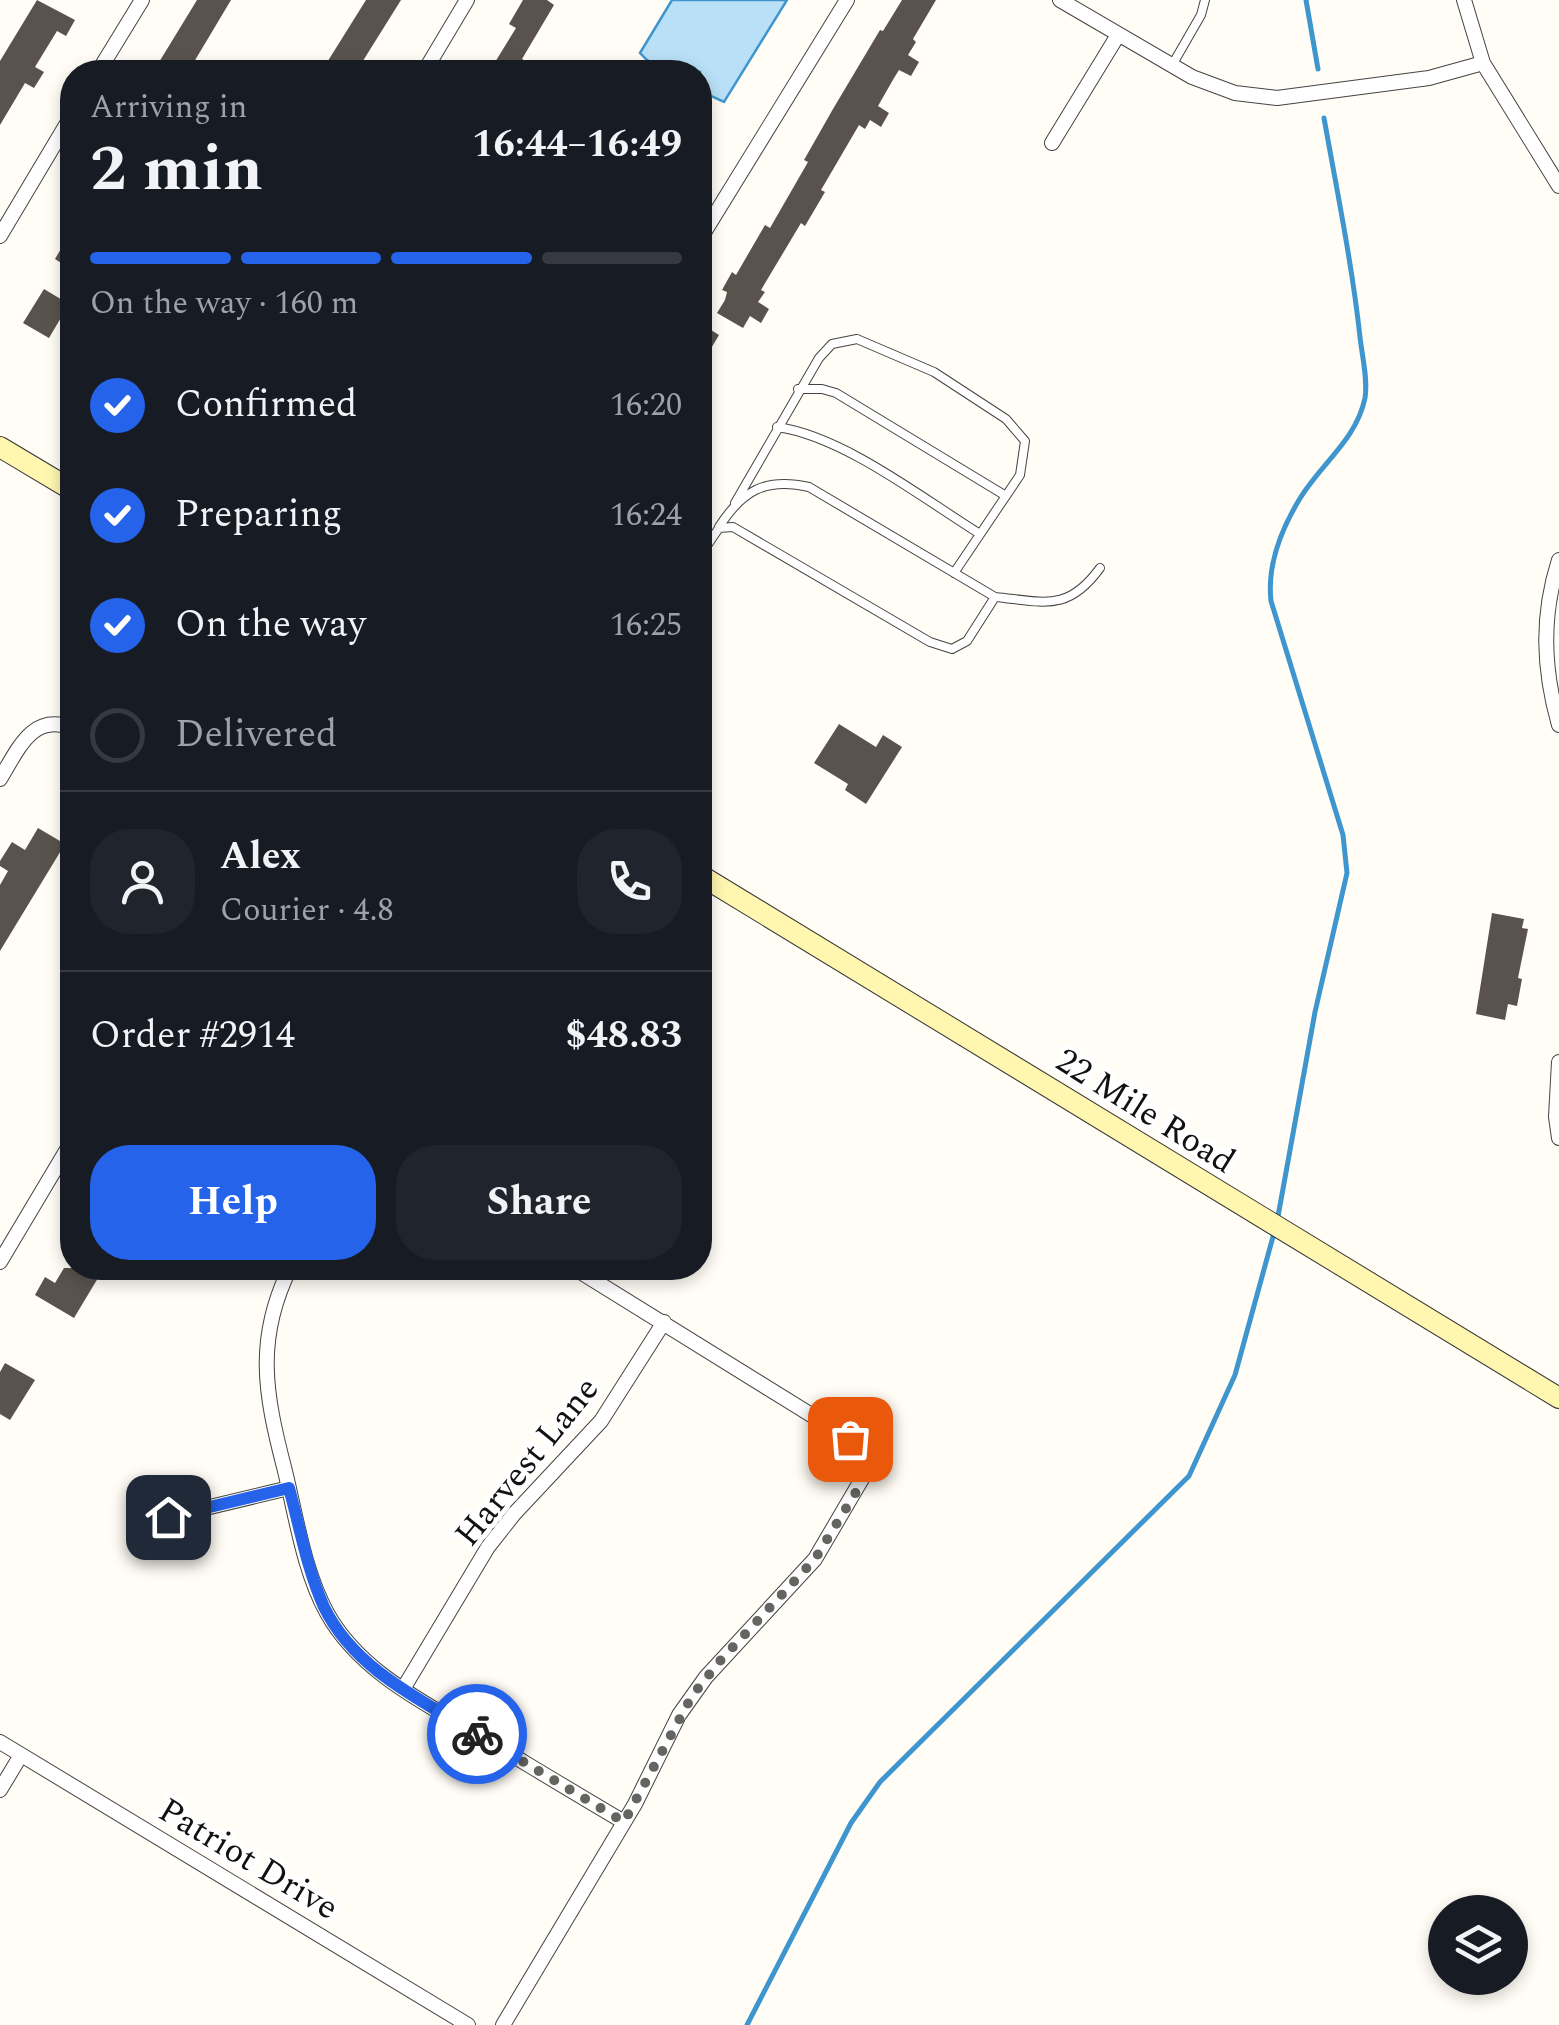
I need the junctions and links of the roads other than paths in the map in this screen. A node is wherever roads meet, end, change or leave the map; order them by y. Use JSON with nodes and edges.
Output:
{"nodes":[{"id":1,"x":467,"y":0,"type":"edge"},
{"id":2,"x":847,"y":0,"type":"edge"},
{"id":3,"x":1060,"y":0,"type":"edge"},
{"id":4,"x":1205,"y":0,"type":"edge"},
{"id":5,"x":1464,"y":0,"type":"edge"},
{"id":6,"x":139,"y":1,"type":"edge"},
{"id":7,"x":1118,"y":35,"type":"junction"},
{"id":8,"x":105,"y":60,"type":"edge"},
{"id":9,"x":431,"y":60,"type":"edge"},
{"id":10,"x":1483,"y":63,"type":"junction"},
{"id":11,"x":1171,"y":67,"type":"junction"},
{"id":12,"x":60,"y":134,"type":"edge"},
{"id":13,"x":1052,"y":143,"type":"dead end"},
{"id":14,"x":1559,"y":186,"type":"edge"},
{"id":15,"x":712,"y":219,"type":"edge"},
{"id":16,"x":2,"y":228,"type":"edge"},
{"id":17,"x":798,"y":389,"type":"junction"},
{"id":18,"x":777,"y":427,"type":"junction"},
{"id":19,"x":0,"y":447,"type":"edge"},
{"id":20,"x":60,"y":483,"type":"edge"},
{"id":21,"x":1006,"y":496,"type":"junction"},
{"id":22,"x":735,"y":503,"type":"junction"},
{"id":23,"x":718,"y":528,"type":"junction"},
{"id":24,"x":980,"y":534,"type":"junction"},
{"id":25,"x":712,"y":537,"type":"edge"},
{"id":26,"x":1559,"y":560,"type":"edge"},
{"id":27,"x":1100,"y":568,"type":"dead end"},
{"id":28,"x":954,"y":573,"type":"junction"},
{"id":29,"x":995,"y":597,"type":"junction"},
{"id":30,"x":1559,"y":725,"type":"edge"},
{"id":31,"x":60,"y":726,"type":"edge"},
{"id":32,"x":0,"y":779,"type":"edge"},
{"id":33,"x":712,"y":881,"type":"edge"},
{"id":34,"x":1559,"y":1062,"type":"edge"},
{"id":35,"x":1559,"y":1138,"type":"edge"},
{"id":36,"x":60,"y":1162,"type":"edge"},
{"id":37,"x":0,"y":1262,"type":"edge"},
{"id":38,"x":285,"y":1280,"type":"edge"},
{"id":39,"x":594,"y":1280,"type":"edge"},
{"id":40,"x":664,"y":1322,"type":"junction"},
{"id":41,"x":1559,"y":1398,"type":"edge"},
{"id":42,"x":289,"y":1488,"type":"junction"},
{"id":43,"x":168,"y":1517,"type":"dead end"},
{"id":44,"x":403,"y":1689,"type":"junction"},
{"id":45,"x":0,"y":1742,"type":"edge"},
{"id":46,"x":22,"y":1755,"type":"junction"},
{"id":47,"x":0,"y":1790,"type":"edge"},
{"id":48,"x":624,"y":1822,"type":"junction"},
{"id":49,"x":468,"y":2025,"type":"edge"},
{"id":50,"x":503,"y":2025,"type":"edge"}],
"edges":[{"from":1,"to":9,"type":"street"},
{"from":2,"to":15,"type":"street"},
{"from":3,"to":7,"type":"street"},
{"from":4,"to":11,"type":"lane"},
{"from":5,"to":10,"type":"street"},
{"from":6,"to":8,"type":"street"},
{"from":7,"to":11,"type":"street"},
{"from":7,"to":13,"type":"street"},
{"from":10,"to":11,"type":"street"},
{"from":10,"to":14,"type":"street"},
{"from":12,"to":16,"type":"street"},
{"from":17,"to":18,"type":"lane"},
{"from":17,"to":21,"type":"lane"},
{"from":17,"to":21,"type":"lane"},
{"from":18,"to":22,"type":"lane"},
{"from":18,"to":24,"type":"lane"},
{"from":19,"to":20,"type":"street"},
{"from":21,"to":24,"type":"lane"},
{"from":22,"to":23,"type":"lane"},
{"from":22,"to":28,"type":"lane"},
{"from":23,"to":25,"type":"lane"},
{"from":23,"to":29,"type":"lane"},
{"from":24,"to":28,"type":"lane"},
{"from":26,"to":30,"type":"street"},
{"from":27,"to":29,"type":"lane"},
{"from":28,"to":29,"type":"lane"},
{"from":31,"to":32,"type":"street"},
{"from":33,"to":41,"type":"street","name":"22 Mile Road"},
{"from":34,"to":35,"type":"street"},
{"from":36,"to":37,"type":"street"},
{"from":38,"to":42,"type":"street"},
{"from":39,"to":40,"type":"street"},
{"from":40,"to":44,"type":"street","name":"Harvest Lane"},
{"from":40,"to":48,"type":"street"},
{"from":42,"to":43,"type":"street"},
{"from":42,"to":44,"type":"street"},
{"from":44,"to":48,"type":"street"},
{"from":45,"to":46,"type":"street","name":"Patriot Drive"},
{"from":46,"to":47,"type":"street"},
{"from":46,"to":49,"type":"street","name":"Patriot Drive"},
{"from":48,"to":50,"type":"street"}]}
